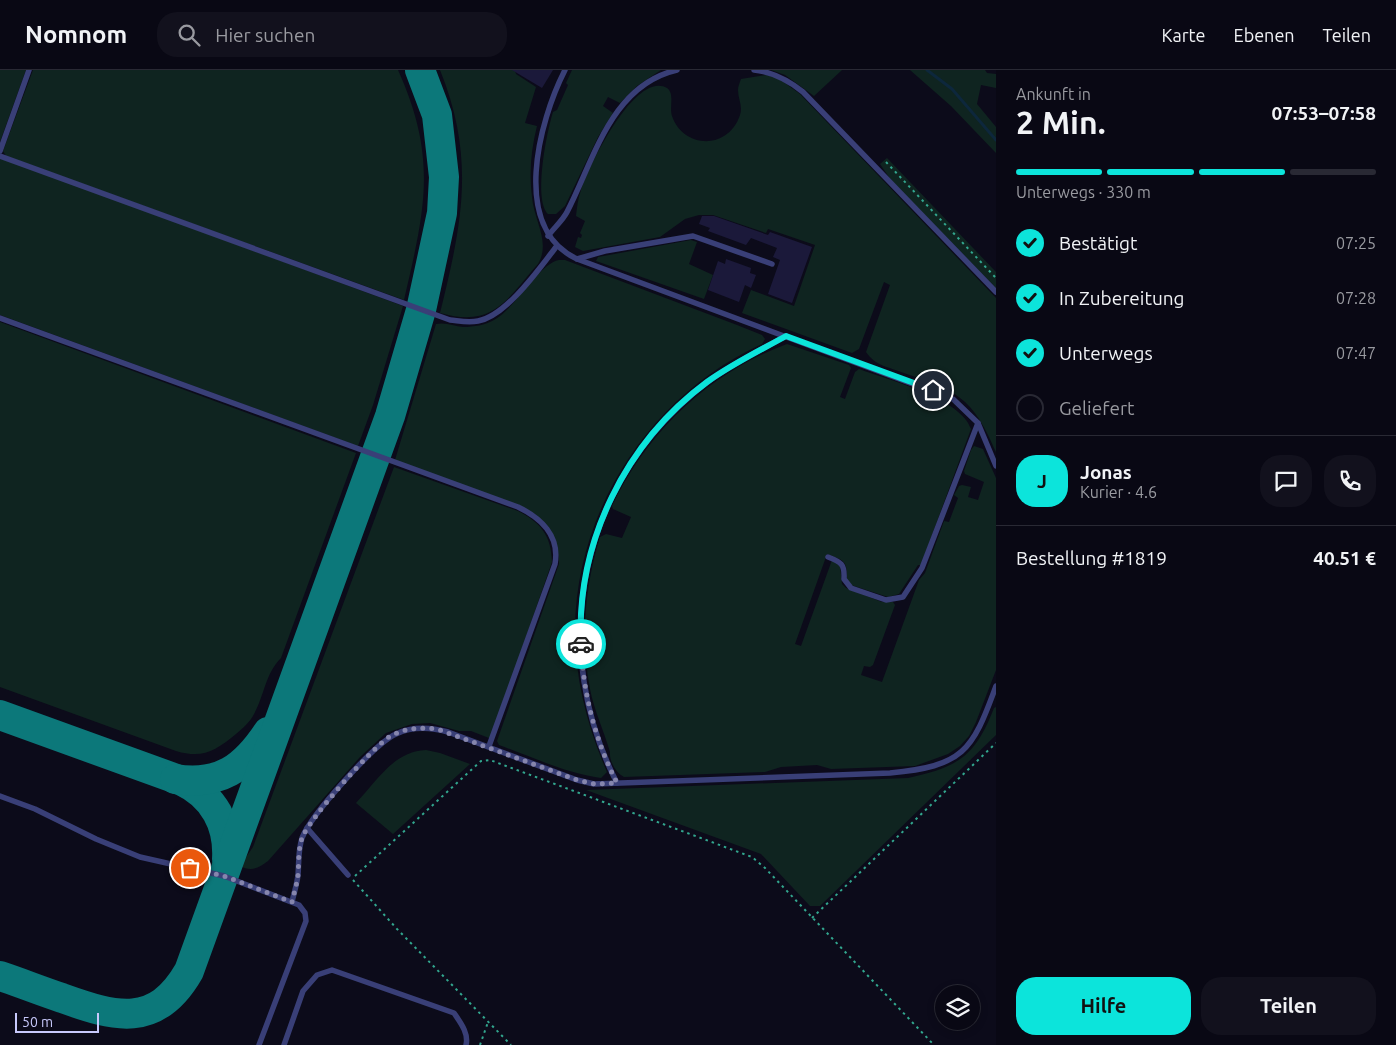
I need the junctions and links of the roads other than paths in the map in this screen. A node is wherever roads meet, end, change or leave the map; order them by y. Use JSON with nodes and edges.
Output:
{"nodes":[{"id":1,"x":29,"y":70,"type":"edge"},
{"id":2,"x":565,"y":70,"type":"edge"},
{"id":3,"x":676,"y":70,"type":"edge"},
{"id":4,"x":754,"y":70,"type":"edge"},
{"id":5,"x":0,"y":150,"type":"edge"},
{"id":6,"x":0,"y":156,"type":"edge"},
{"id":7,"x":548,"y":236,"type":"junction"},
{"id":8,"x":556,"y":247,"type":"junction"},
{"id":9,"x":577,"y":259,"type":"junction"},
{"id":10,"x":772,"y":264,"type":"dead end"},
{"id":11,"x":996,"y":292,"type":"edge"},
{"id":12,"x":0,"y":318,"type":"edge"},
{"id":13,"x":786,"y":336,"type":"junction"},
{"id":14,"x":978,"y":423,"type":"junction"},
{"id":15,"x":996,"y":466,"type":"edge"},
{"id":16,"x":828,"y":557,"type":"dead end"},
{"id":17,"x":996,"y":686,"type":"edge"},
{"id":18,"x":994,"y":695,"type":"edge"},
{"id":19,"x":489,"y":746,"type":"junction"},
{"id":20,"x":617,"y":783,"type":"junction"},
{"id":21,"x":0,"y":796,"type":"edge"},
{"id":22,"x":306,"y":828,"type":"junction"},
{"id":23,"x":350,"y":877,"type":"road end"},
{"id":24,"x":292,"y":902,"type":"junction"},
{"id":25,"x":259,"y":1045,"type":"edge"},
{"id":26,"x":284,"y":1045,"type":"edge"},
{"id":27,"x":466,"y":1045,"type":"edge"}],
"edges":[{"from":1,"to":5,"type":"lane"},
{"from":2,"to":7,"type":"lane"},
{"from":3,"to":7,"type":"lane"},
{"from":4,"to":11,"type":"lane"},
{"from":6,"to":8,"type":"lane"},
{"from":7,"to":8,"type":"lane"},
{"from":8,"to":9,"type":"lane"},
{"from":9,"to":10,"type":"lane"},
{"from":9,"to":13,"type":"lane"},
{"from":12,"to":19,"type":"lane"},
{"from":13,"to":14,"type":"lane"},
{"from":13,"to":20,"type":"lane"},
{"from":14,"to":15,"type":"lane"},
{"from":14,"to":16,"type":"lane"},
{"from":17,"to":18,"type":"lane"},
{"from":18,"to":20,"type":"lane"},
{"from":19,"to":20,"type":"lane"},
{"from":19,"to":22,"type":"lane"},
{"from":21,"to":24,"type":"lane"},
{"from":22,"to":23,"type":"lane"},
{"from":22,"to":24,"type":"lane"},
{"from":24,"to":25,"type":"lane"},
{"from":26,"to":27,"type":"lane"}]}
